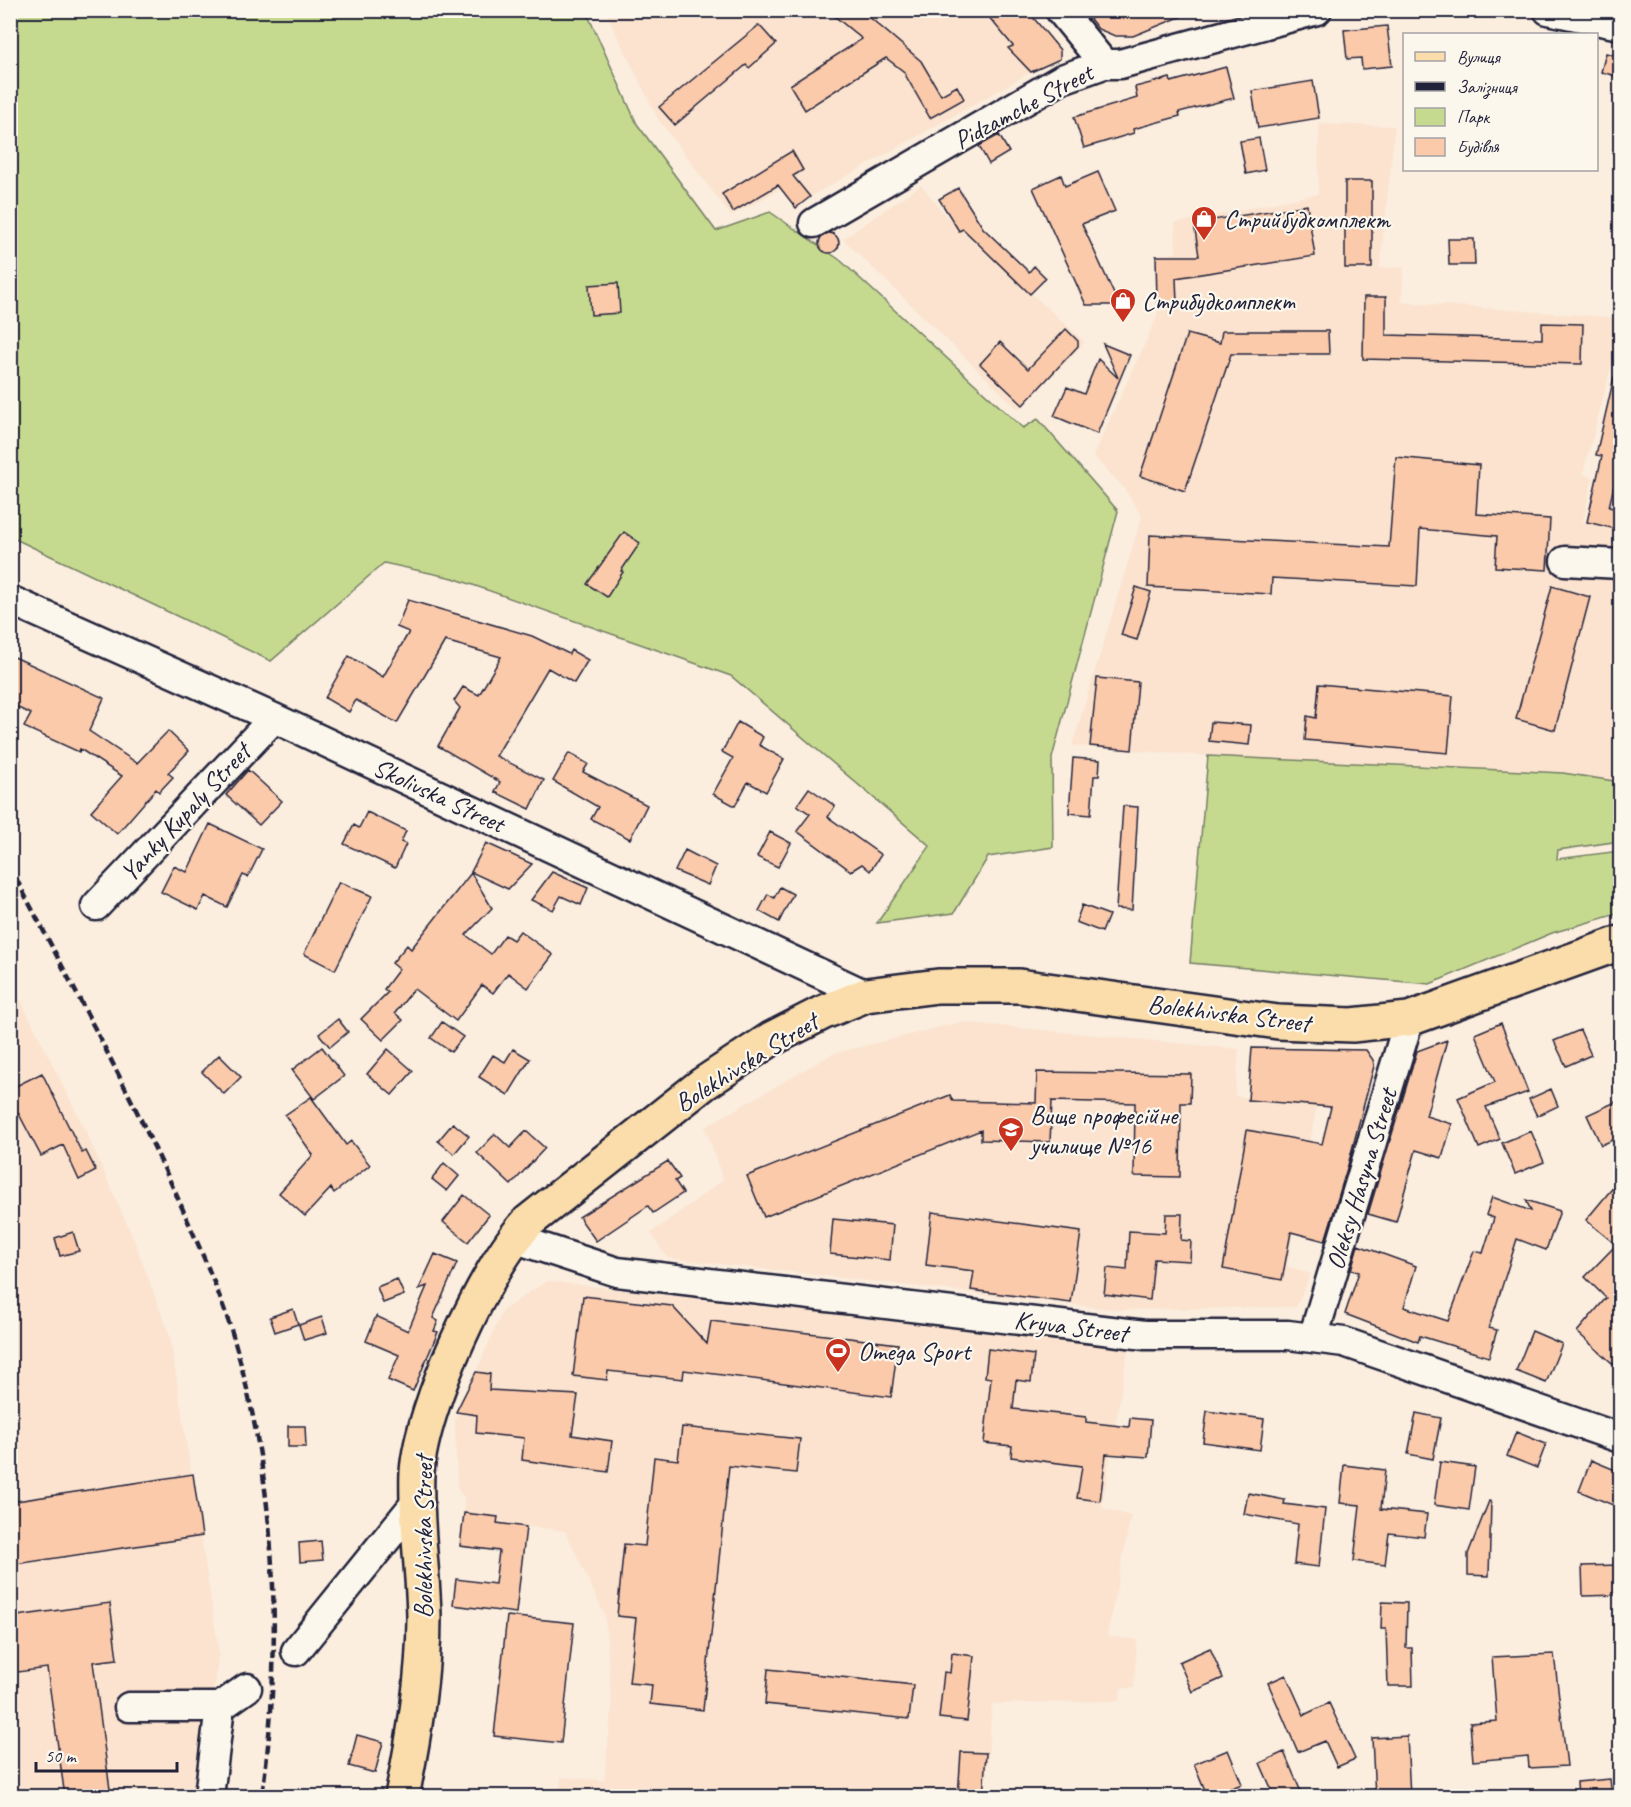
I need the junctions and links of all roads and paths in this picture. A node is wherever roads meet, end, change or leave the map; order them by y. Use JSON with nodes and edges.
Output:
{"nodes":[{"id":1,"x":1060,"y":10,"type":"edge"},
{"id":2,"x":1317,"y":10,"type":"edge"},
{"id":3,"x":1548,"y":10,"type":"edge"},
{"id":4,"x":1586,"y":13,"type":"edge"},
{"id":5,"x":1620,"y":25,"type":"edge"},
{"id":6,"x":1104,"y":64,"type":"junction"},
{"id":7,"x":814,"y":223,"type":"dead end"},
{"id":8,"x":1565,"y":561,"type":"dead end"},
{"id":9,"x":1620,"y":564,"type":"edge"},
{"id":10,"x":10,"y":600,"type":"edge"},
{"id":11,"x":274,"y":718,"type":"junction"},
{"id":12,"x":96,"y":906,"type":"dead end"},
{"id":13,"x":1620,"y":943,"type":"edge"},
{"id":14,"x":866,"y":995,"type":"junction"},
{"id":15,"x":1409,"y":1019,"type":"junction"},
{"id":16,"x":513,"y":1238,"type":"junction"},
{"id":17,"x":1313,"y":1338,"type":"junction"},
{"id":18,"x":1620,"y":1438,"type":"edge"},
{"id":19,"x":418,"y":1500,"type":"junction"},
{"id":20,"x":296,"y":1651,"type":"dead end"},
{"id":21,"x":247,"y":1688,"type":"dead end"},
{"id":22,"x":129,"y":1707,"type":"dead end"},
{"id":23,"x":220,"y":1707,"type":"junction"},
{"id":24,"x":209,"y":1797,"type":"edge"},
{"id":25,"x":402,"y":1797,"type":"edge"}],
"edges":[{"from":1,"to":6,"type":"street"},
{"from":2,"to":6,"type":"street","name":"Pidzamche Street"},
{"from":3,"to":4,"type":"street"},
{"from":4,"to":5,"type":"street"},
{"from":6,"to":7,"type":"street","name":"Pidzamche Street"},
{"from":8,"to":9,"type":"street"},
{"from":10,"to":11,"type":"street","name":"Skolivska Street"},
{"from":11,"to":12,"type":"street","name":"Yanky Kupaly Street"},
{"from":11,"to":14,"type":"street","name":"Skolivska Street"},
{"from":13,"to":15,"type":"main road","name":"Bolekhivska Street"},
{"from":14,"to":15,"type":"main road","name":"Bolekhivska Street"},
{"from":14,"to":16,"type":"main road","name":"Bolekhivska Street"},
{"from":15,"to":17,"type":"street","name":"Oleksy Hasyna Street"},
{"from":16,"to":17,"type":"street","name":"Kryva Street"},
{"from":16,"to":19,"type":"main road","name":"Bolekhivska Street"},
{"from":17,"to":18,"type":"street","name":"Kryva Street"},
{"from":19,"to":20,"type":"street"},
{"from":19,"to":25,"type":"main road","name":"Bolekhivska Street"},
{"from":21,"to":23,"type":"street"},
{"from":22,"to":23,"type":"street"},
{"from":23,"to":24,"type":"street"}]}
